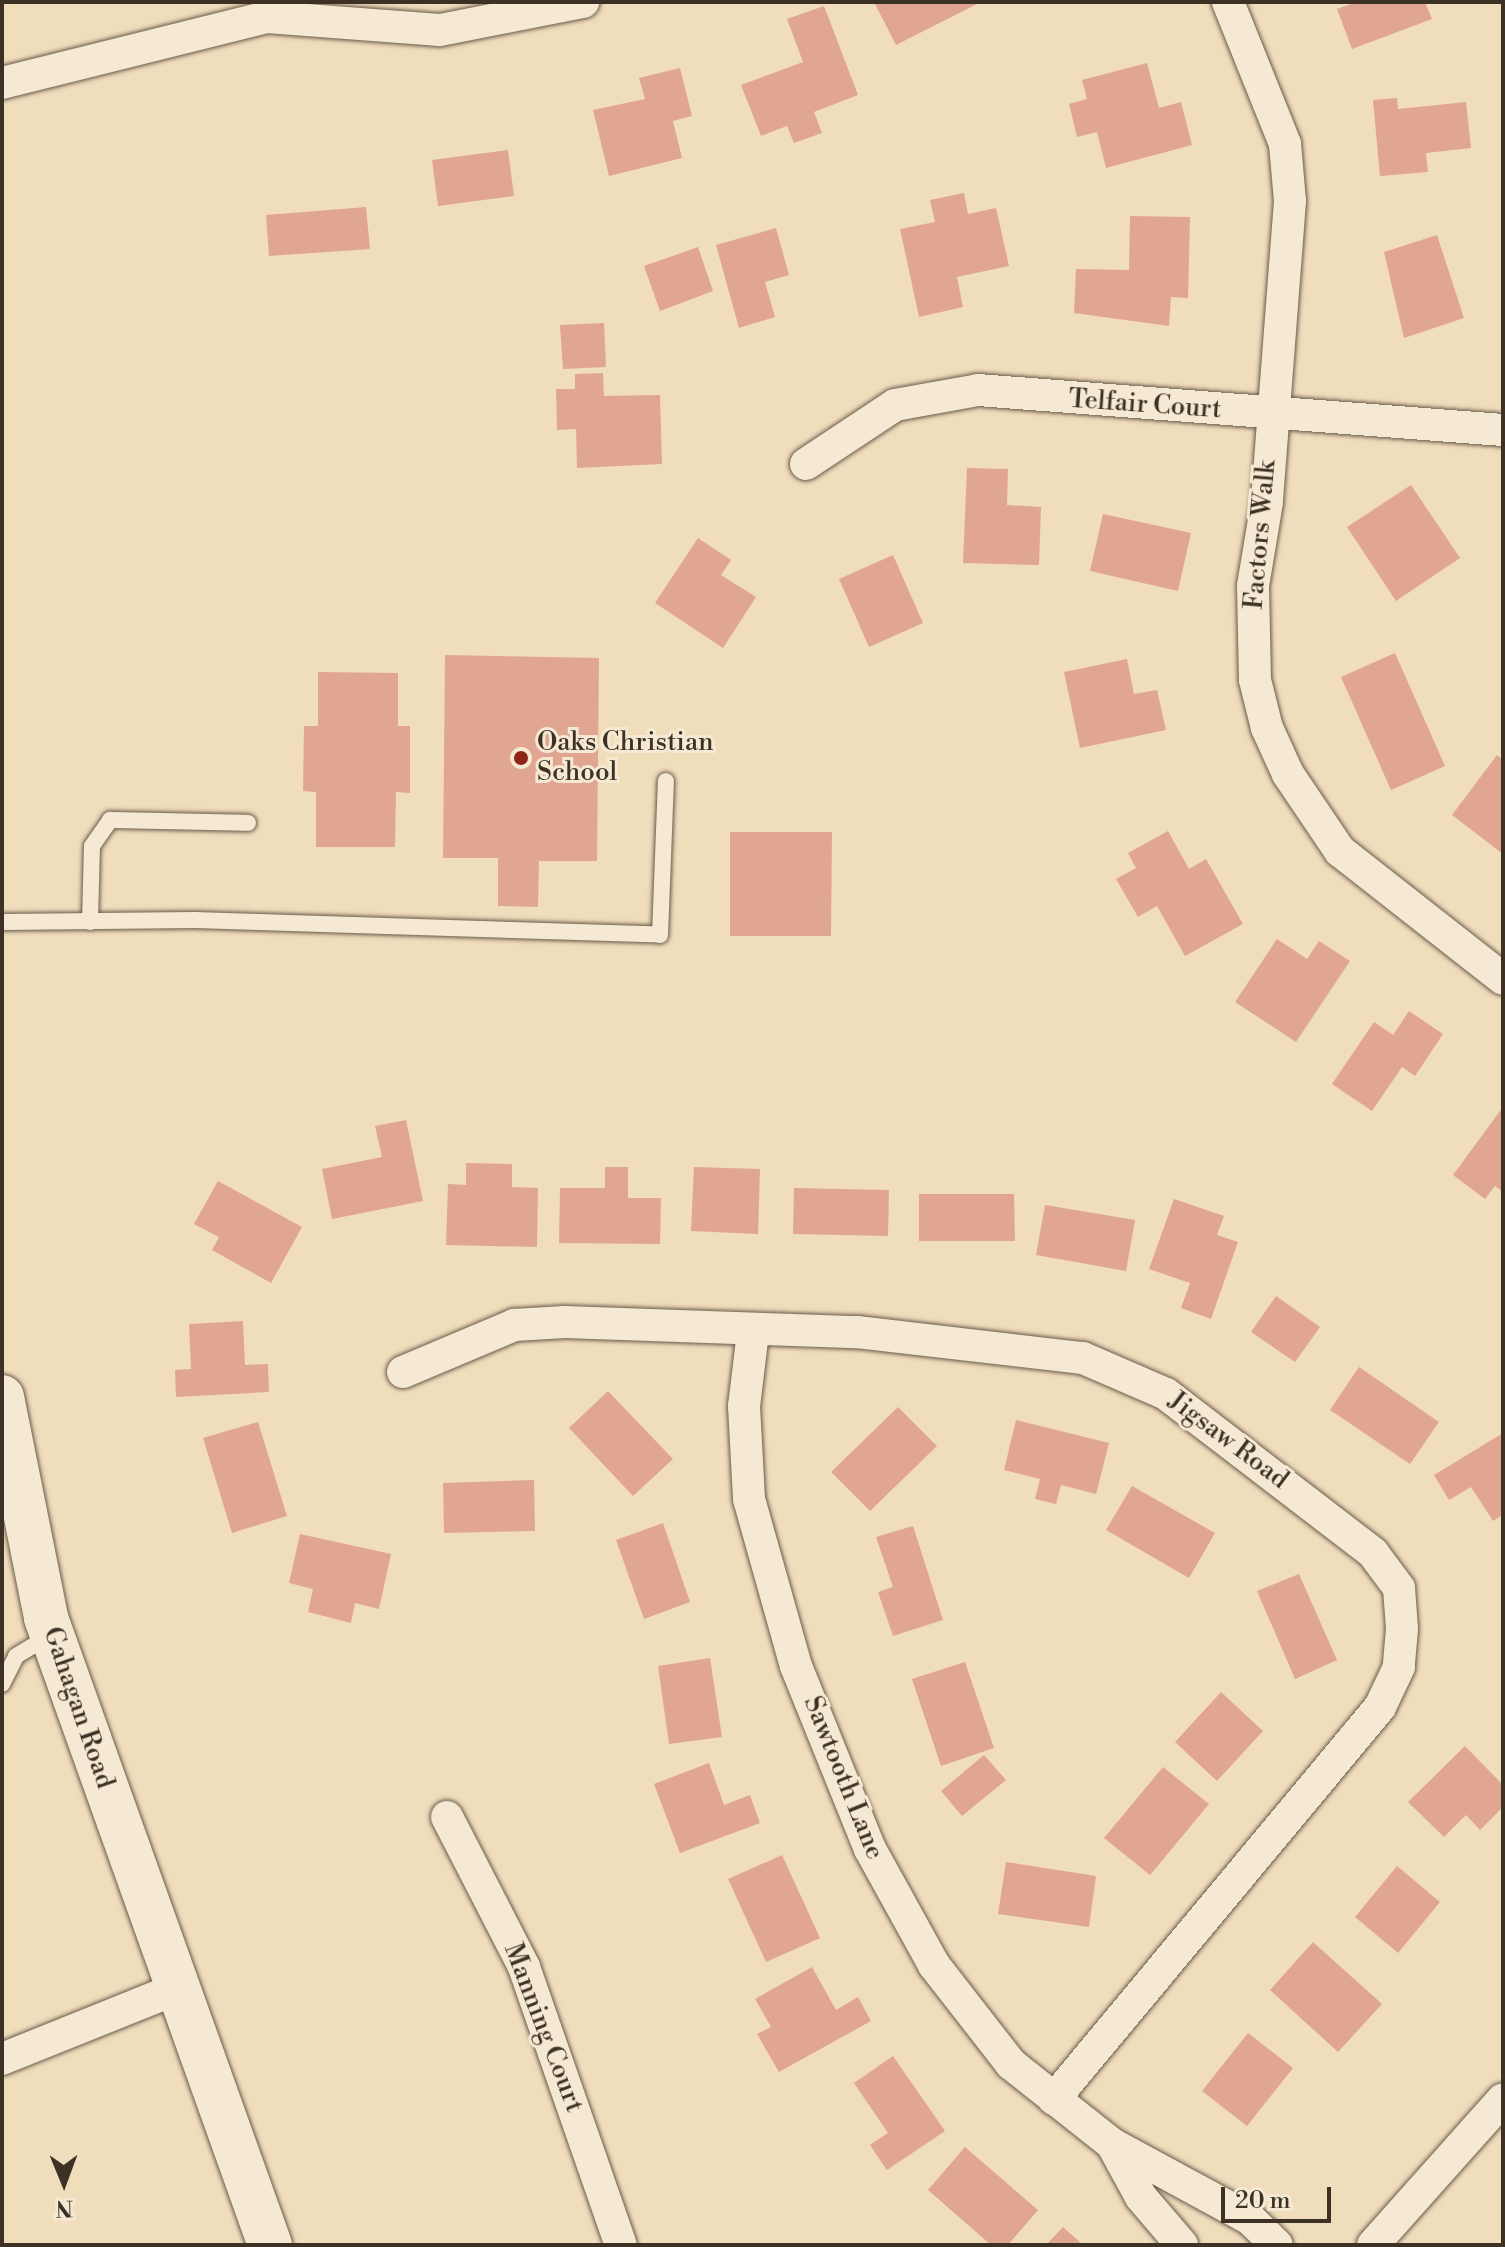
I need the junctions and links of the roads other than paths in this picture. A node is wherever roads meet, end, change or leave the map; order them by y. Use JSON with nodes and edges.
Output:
{"nodes":[{"id":1,"x":583,"y":2,"type":"edge"},
{"id":2,"x":1228,"y":2,"type":"edge"},
{"id":3,"x":2,"y":83,"type":"edge"},
{"id":4,"x":1270,"y":416,"type":"junction"},
{"id":5,"x":1503,"y":430,"type":"edge"},
{"id":6,"x":806,"y":464,"type":"dead end"},
{"id":7,"x":666,"y":781,"type":"dead end"},
{"id":8,"x":248,"y":823,"type":"dead end"},
{"id":9,"x":2,"y":922,"type":"edge"},
{"id":10,"x":90,"y":922,"type":"junction"},
{"id":11,"x":1503,"y":979,"type":"edge"},
{"id":12,"x":753,"y":1332,"type":"junction"},
{"id":13,"x":403,"y":1372,"type":"dead end"},
{"id":14,"x":2,"y":1397,"type":"edge"},
{"id":15,"x":6,"y":1444,"type":"edge"},
{"id":16,"x":12,"y":1510,"type":"edge"},
{"id":17,"x":52,"y":1634,"type":"junction"},
{"id":18,"x":9,"y":1653,"type":"edge"},
{"id":19,"x":2,"y":1684,"type":"edge"},
{"id":20,"x":447,"y":1817,"type":"dead end"},
{"id":21,"x":179,"y":2000,"type":"junction"},
{"id":22,"x":2,"y":2059,"type":"edge"},
{"id":23,"x":1054,"y":2099,"type":"junction"},
{"id":24,"x":1503,"y":2099,"type":"edge"},
{"id":25,"x":1112,"y":2144,"type":"junction"},
{"id":26,"x":270,"y":2245,"type":"edge"},
{"id":27,"x":621,"y":2245,"type":"edge"},
{"id":28,"x":1182,"y":2245,"type":"edge"},
{"id":29,"x":1277,"y":2245,"type":"edge"},
{"id":30,"x":1373,"y":2245,"type":"edge"}],
"edges":[{"from":1,"to":3,"type":"street"},
{"from":2,"to":4,"type":"street","name":"Factors Walk"},
{"from":4,"to":5,"type":"street","name":"Telfair Court"},
{"from":4,"to":6,"type":"street","name":"Telfair Court"},
{"from":4,"to":11,"type":"street","name":"Factors Walk"},
{"from":7,"to":10,"type":"lane"},
{"from":8,"to":10,"type":"lane"},
{"from":9,"to":10,"type":"lane"},
{"from":12,"to":13,"type":"street","name":"Jigsaw Road"},
{"from":12,"to":23,"type":"street","name":"Sawtooth Lane"},
{"from":12,"to":23,"type":"street","name":"Jigsaw Road"},
{"from":14,"to":15,"type":"street","name":"Gahagan Road"},
{"from":15,"to":16,"type":"street","name":"Gahagan Road"},
{"from":16,"to":17,"type":"street","name":"Gahagan Road"},
{"from":17,"to":18,"type":"lane"},
{"from":17,"to":21,"type":"street","name":"Gahagan Road"},
{"from":18,"to":19,"type":"lane"},
{"from":20,"to":27,"type":"street","name":"Manning Court"},
{"from":21,"to":22,"type":"street"},
{"from":21,"to":26,"type":"street","name":"Gahagan Road"},
{"from":23,"to":25,"type":"street","name":"Sawtooth Lane"},
{"from":24,"to":30,"type":"street"},
{"from":25,"to":28,"type":"street","name":"Sawtooth Lane"},
{"from":25,"to":29,"type":"street","name":"Sawtooth Lane"}]}
